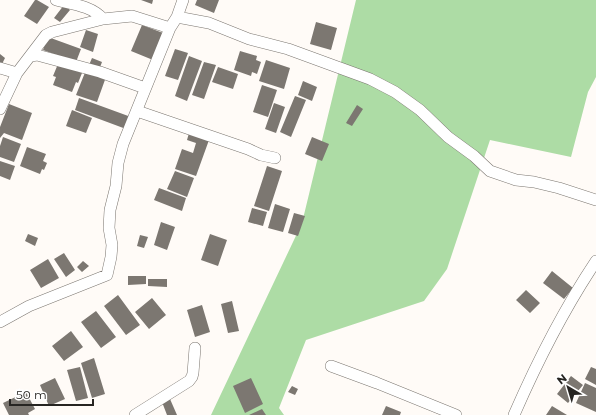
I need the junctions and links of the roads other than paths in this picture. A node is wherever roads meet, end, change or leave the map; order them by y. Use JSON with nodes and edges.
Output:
{"nodes":[{"id":1,"x":56,"y":0,"type":"edge"},
{"id":2,"x":183,"y":0,"type":"edge"},
{"id":3,"x":177,"y":17,"type":"junction"},
{"id":4,"x":102,"y":19,"type":"junction"},
{"id":5,"x":170,"y":28,"type":"junction"},
{"id":6,"x":31,"y":56,"type":"junction"},
{"id":7,"x":0,"y":68,"type":"edge"},
{"id":8,"x":17,"y":74,"type":"junction"},
{"id":9,"x":145,"y":88,"type":"junction"},
{"id":10,"x":0,"y":109,"type":"edge"},
{"id":11,"x":137,"y":111,"type":"junction"},
{"id":12,"x":275,"y":158,"type":"dead end"},
{"id":13,"x":596,"y":200,"type":"edge"},
{"id":14,"x":596,"y":261,"type":"edge"},
{"id":15,"x":0,"y":322,"type":"edge"},
{"id":16,"x":195,"y":348,"type":"dead end"},
{"id":17,"x":330,"y":366,"type":"dead end"},
{"id":18,"x":444,"y":413,"type":"edge"},
{"id":19,"x":134,"y":415,"type":"edge"},
{"id":20,"x":456,"y":415,"type":"edge"},
{"id":21,"x":514,"y":415,"type":"edge"}],
"edges":[{"from":1,"to":4,"type":"street"},
{"from":2,"to":3,"type":"street"},
{"from":3,"to":5,"type":"street"},
{"from":3,"to":13,"type":"street"},
{"from":4,"to":5,"type":"street"},
{"from":4,"to":6,"type":"street"},
{"from":5,"to":9,"type":"street"},
{"from":6,"to":8,"type":"street"},
{"from":6,"to":9,"type":"street"},
{"from":7,"to":8,"type":"street"},
{"from":8,"to":10,"type":"street"},
{"from":9,"to":11,"type":"street"},
{"from":11,"to":12,"type":"street"},
{"from":11,"to":15,"type":"street"},
{"from":14,"to":21,"type":"street"},
{"from":16,"to":19,"type":"street"},
{"from":17,"to":18,"type":"street"},
{"from":18,"to":20,"type":"street"}]}
